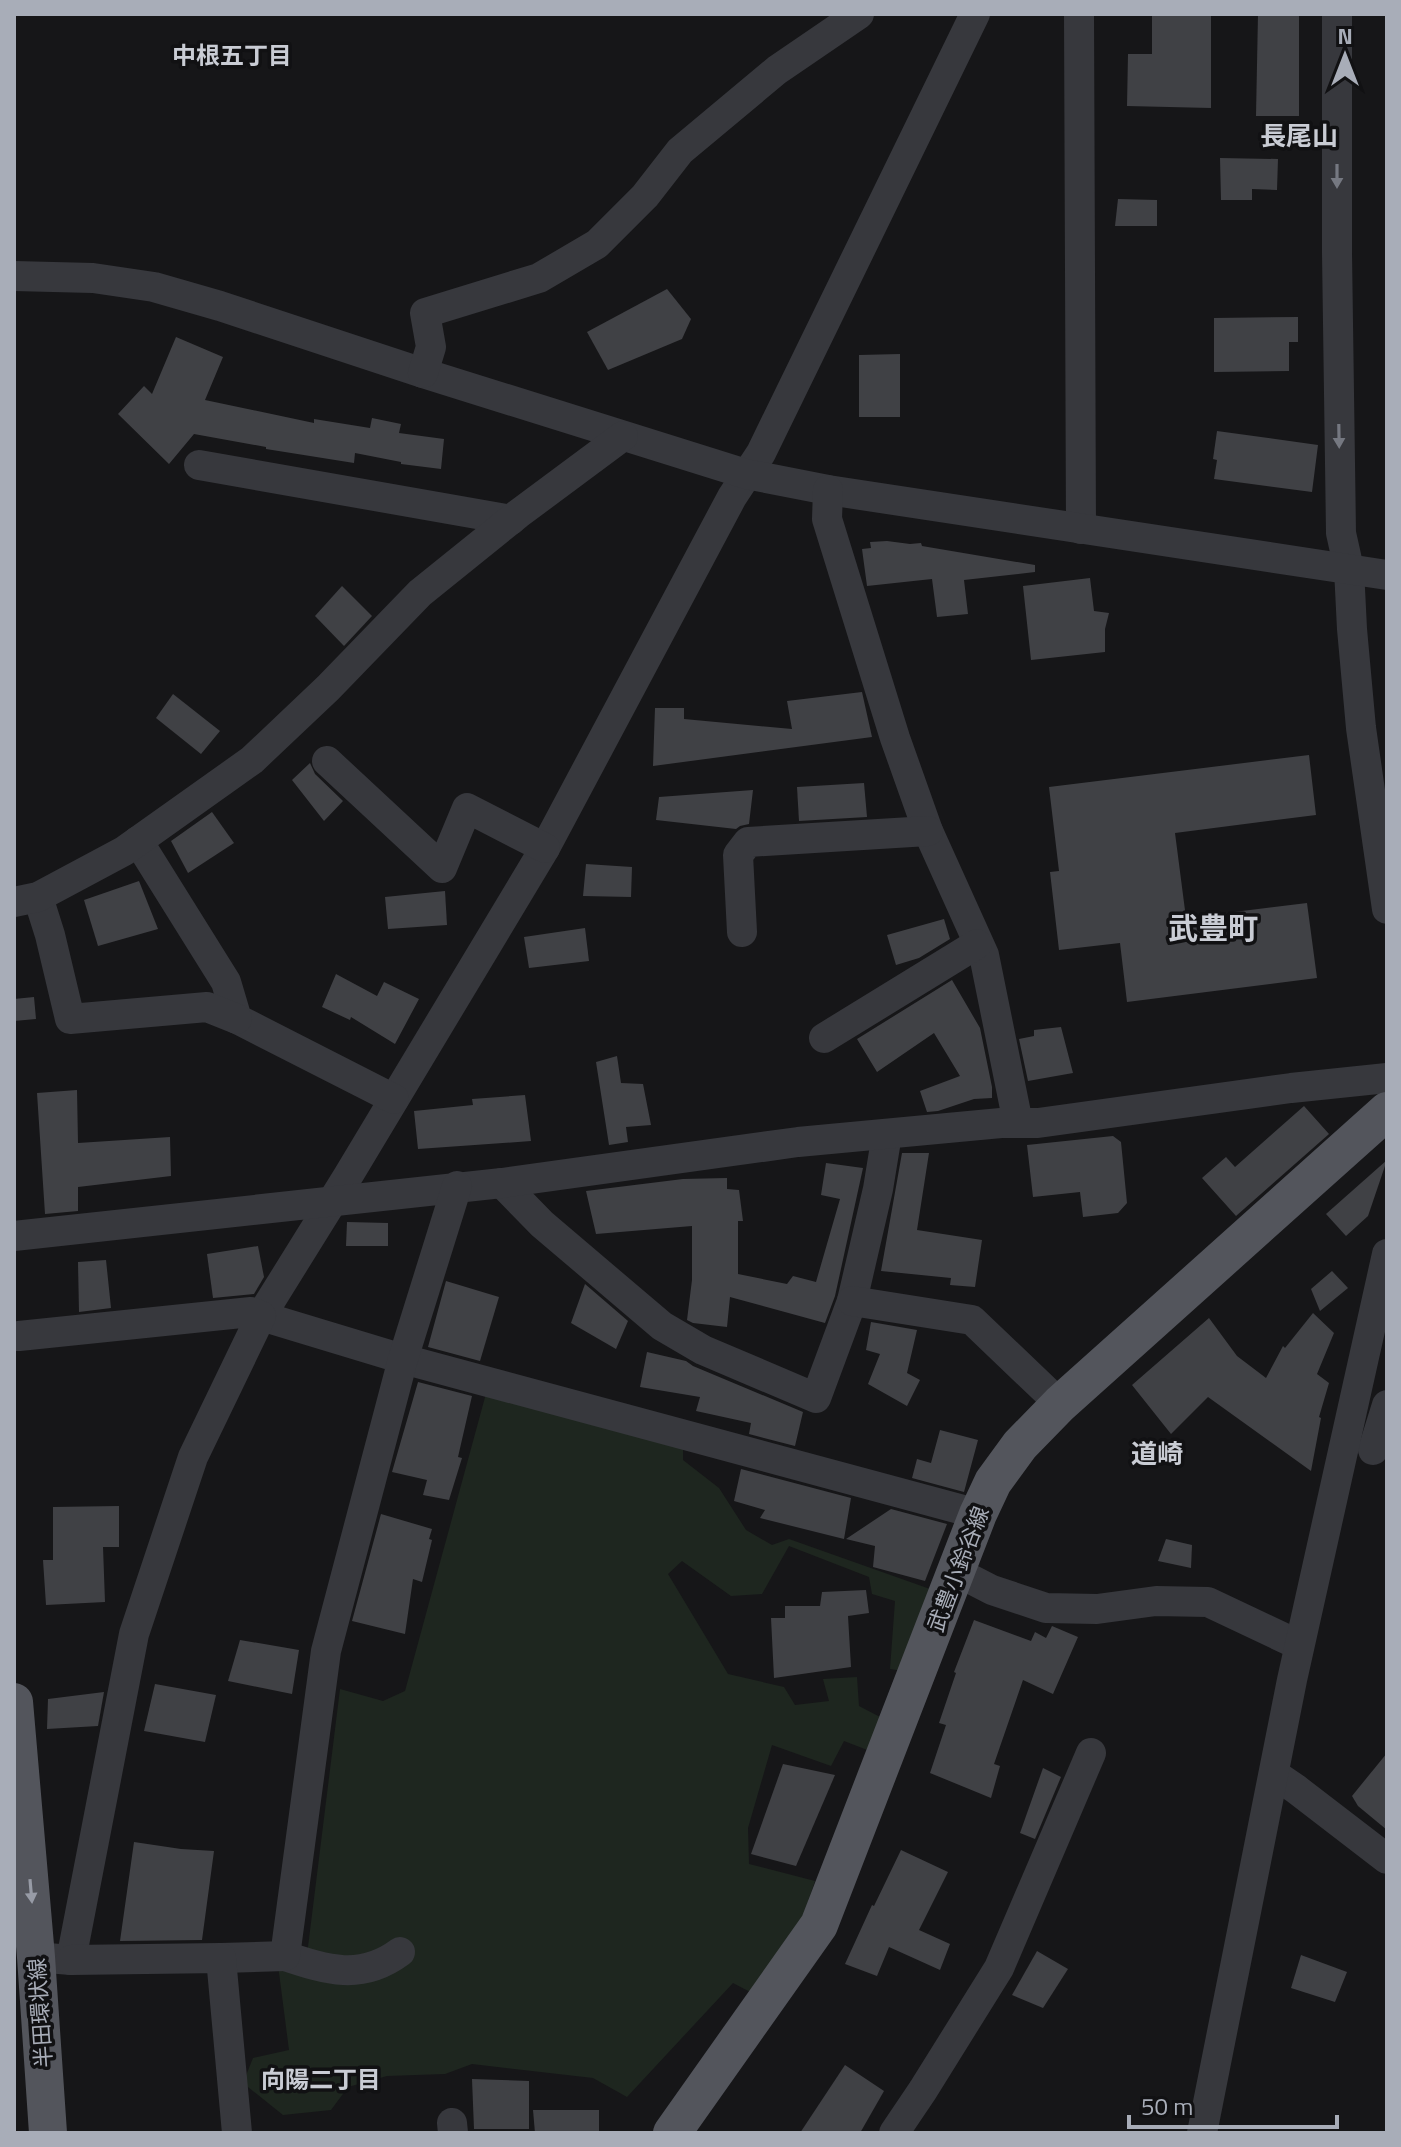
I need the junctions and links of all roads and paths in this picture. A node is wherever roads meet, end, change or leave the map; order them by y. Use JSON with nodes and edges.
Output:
{"nodes":[{"id":1,"x":859,"y":14,"type":"edge"},
{"id":2,"x":975,"y":14,"type":"edge"},
{"id":3,"x":1079,"y":14,"type":"edge"},
{"id":4,"x":1337,"y":14,"type":"edge"},
{"id":5,"x":14,"y":276,"type":"edge"},
{"id":6,"x":423,"y":373,"type":"junction"},
{"id":7,"x":623,"y":436,"type":"junction"},
{"id":8,"x":199,"y":465,"type":"dead end"},
{"id":9,"x":746,"y":474,"type":"junction"},
{"id":10,"x":828,"y":490,"type":"junction"},
{"id":11,"x":511,"y":520,"type":"junction"},
{"id":12,"x":1081,"y":529,"type":"junction"},
{"id":13,"x":1349,"y":569,"type":"junction"},
{"id":14,"x":1387,"y":575,"type":"edge"},
{"id":15,"x":327,"y":761,"type":"dead end"},
{"id":16,"x":928,"y":831,"type":"junction"},
{"id":17,"x":138,"y":841,"type":"junction"},
{"id":18,"x":545,"y":848,"type":"junction"},
{"id":19,"x":26,"y":900,"type":"edge"},
{"id":20,"x":1387,"y":909,"type":"edge"},
{"id":21,"x":742,"y":932,"type":"dead end"},
{"id":22,"x":977,"y":944,"type":"junction"},
{"id":23,"x":237,"y":1019,"type":"junction"},
{"id":24,"x":824,"y":1038,"type":"dead end"},
{"id":25,"x":1387,"y":1078,"type":"edge"},
{"id":26,"x":394,"y":1099,"type":"junction"},
{"id":27,"x":1387,"y":1111,"type":"edge"},
{"id":28,"x":1018,"y":1123,"type":"junction"},
{"id":29,"x":887,"y":1134,"type":"junction"},
{"id":30,"x":502,"y":1183,"type":"junction"},
{"id":31,"x":457,"y":1186,"type":"junction"},
{"id":32,"x":330,"y":1203,"type":"junction"},
{"id":33,"x":14,"y":1236,"type":"edge"},
{"id":34,"x":1387,"y":1254,"type":"edge"},
{"id":35,"x":852,"y":1301,"type":"junction"},
{"id":36,"x":261,"y":1316,"type":"junction"},
{"id":37,"x":19,"y":1336,"type":"dead end"},
{"id":38,"x":403,"y":1359,"type":"junction"},
{"id":39,"x":1060,"y":1404,"type":"junction"},
{"id":40,"x":1387,"y":1405,"type":"edge"},
{"id":41,"x":1373,"y":1450,"type":"dead end"},
{"id":42,"x":978,"y":1514,"type":"junction"},
{"id":43,"x":957,"y":1572,"type":"junction"},
{"id":44,"x":1299,"y":1645,"type":"junction"},
{"id":45,"x":14,"y":1702,"type":"edge"},
{"id":46,"x":1091,"y":1753,"type":"dead end"},
{"id":47,"x":1274,"y":1774,"type":"junction"},
{"id":48,"x":1387,"y":1859,"type":"edge"},
{"id":49,"x":400,"y":1952,"type":"dead end"},
{"id":50,"x":285,"y":1956,"type":"junction"},
{"id":51,"x":54,"y":1958,"type":"junction"},
{"id":52,"x":221,"y":1958,"type":"junction"},
{"id":53,"x":48,"y":2133,"type":"edge"},
{"id":54,"x":237,"y":2133,"type":"edge"},
{"id":55,"x":672,"y":2133,"type":"edge"},
{"id":56,"x":894,"y":2133,"type":"edge"},
{"id":57,"x":1202,"y":2133,"type":"edge"}],
"edges":[{"from":1,"to":6,"type":"street"},
{"from":2,"to":9,"type":"street"},
{"from":3,"to":12,"type":"street"},
{"from":4,"to":13,"type":"street","one_way":true},
{"from":5,"to":6,"type":"street"},
{"from":6,"to":7,"type":"street"},
{"from":7,"to":9,"type":"street"},
{"from":7,"to":11,"type":"street"},
{"from":8,"to":11,"type":"street"},
{"from":9,"to":10,"type":"street"},
{"from":9,"to":18,"type":"street"},
{"from":10,"to":12,"type":"street"},
{"from":10,"to":16,"type":"street"},
{"from":11,"to":17,"type":"street"},
{"from":12,"to":13,"type":"street"},
{"from":13,"to":14,"type":"street"},
{"from":13,"to":20,"type":"street"},
{"from":15,"to":18,"type":"street"},
{"from":16,"to":21,"type":"street"},
{"from":16,"to":22,"type":"street"},
{"from":17,"to":19,"type":"street"},
{"from":17,"to":23,"type":"street"},
{"from":18,"to":26,"type":"street"},
{"from":19,"to":23,"type":"street"},
{"from":22,"to":24,"type":"street"},
{"from":22,"to":28,"type":"street"},
{"from":23,"to":26,"type":"street"},
{"from":25,"to":28,"type":"street"},
{"from":26,"to":32,"type":"street"},
{"from":27,"to":39,"type":"main road","name":"武豊小鈴谷線"},
{"from":28,"to":29,"type":"street"},
{"from":29,"to":30,"type":"street"},
{"from":29,"to":35,"type":"street"},
{"from":30,"to":31,"type":"street"},
{"from":30,"to":35,"type":"street"},
{"from":31,"to":32,"type":"street"},
{"from":31,"to":38,"type":"street"},
{"from":32,"to":33,"type":"street"},
{"from":32,"to":36,"type":"street"},
{"from":34,"to":44,"type":"street"},
{"from":35,"to":39,"type":"street"},
{"from":36,"to":37,"type":"street"},
{"from":36,"to":38,"type":"street"},
{"from":36,"to":51,"type":"street"},
{"from":38,"to":42,"type":"street"},
{"from":38,"to":50,"type":"street"},
{"from":39,"to":42,"type":"main road","name":"武豊小鈴谷線"},
{"from":40,"to":41,"type":"street"},
{"from":42,"to":43,"type":"main road","name":"武豊小鈴谷線"},
{"from":43,"to":44,"type":"street"},
{"from":43,"to":55,"type":"main road","name":"武豊小鈴谷線"},
{"from":44,"to":47,"type":"street"},
{"from":45,"to":51,"type":"main road","name":"半田環状線","one_way":true},
{"from":46,"to":56,"type":"street"},
{"from":47,"to":48,"type":"street"},
{"from":47,"to":57,"type":"street"},
{"from":49,"to":50,"type":"street"},
{"from":50,"to":52,"type":"street"},
{"from":51,"to":52,"type":"street"},
{"from":51,"to":53,"type":"main road","name":"半田環状線"},
{"from":52,"to":54,"type":"street"}]}
